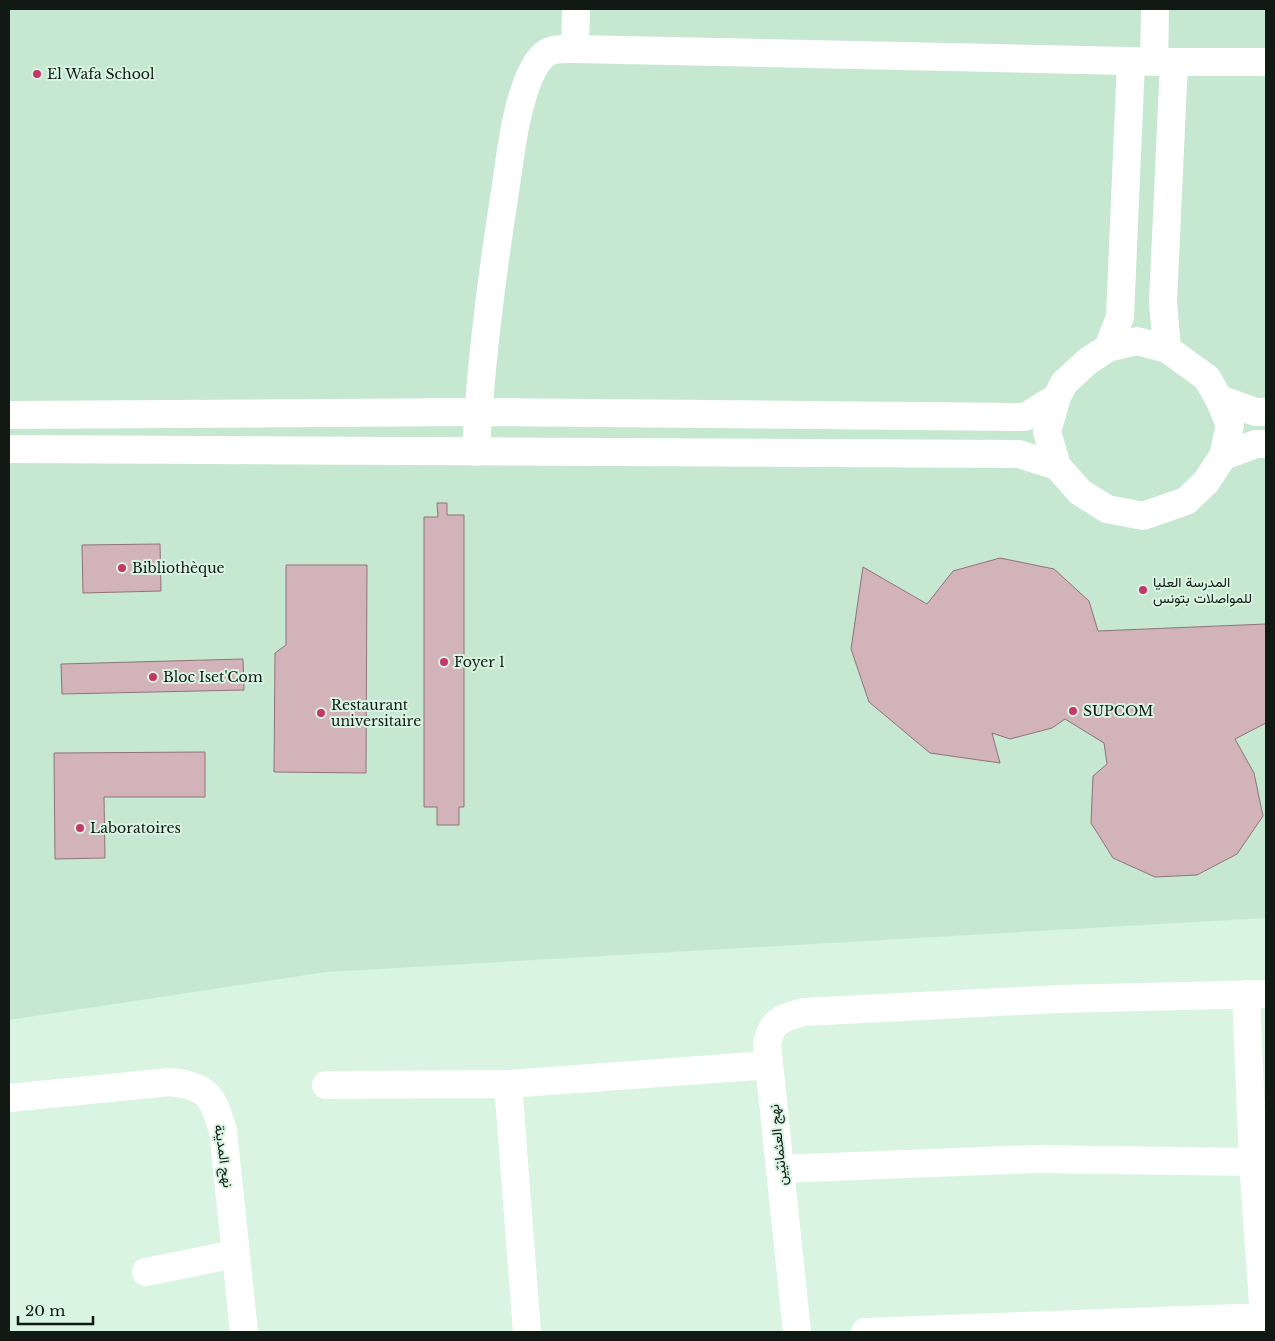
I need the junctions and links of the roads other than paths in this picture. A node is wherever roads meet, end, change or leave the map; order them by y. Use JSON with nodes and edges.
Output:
{"nodes":[{"id":1,"x":576,"y":9,"type":"edge"},
{"id":2,"x":1155,"y":9,"type":"edge"},
{"id":3,"x":575,"y":49,"type":"junction"},
{"id":4,"x":1153,"y":62,"type":"junction"},
{"id":5,"x":1266,"y":62,"type":"edge"},
{"id":6,"x":1108,"y":348,"type":"junction"},
{"id":7,"x":1167,"y":349,"type":"junction"},
{"id":8,"x":1057,"y":397,"type":"junction"},
{"id":9,"x":1219,"y":400,"type":"junction"},
{"id":10,"x":478,"y":412,"type":"junction"},
{"id":11,"x":1266,"y":412,"type":"edge"},
{"id":12,"x":9,"y":415,"type":"edge"},
{"id":13,"x":1266,"y":444,"type":"edge"},
{"id":14,"x":9,"y":450,"type":"edge"},
{"id":15,"x":476,"y":452,"type":"junction"},
{"id":16,"x":1222,"y":456,"type":"junction"},
{"id":17,"x":1057,"y":466,"type":"junction"},
{"id":18,"x":1256,"y":994,"type":"edge"},
{"id":19,"x":769,"y":1065,"type":"junction"},
{"id":20,"x":508,"y":1084,"type":"junction"},
{"id":21,"x":326,"y":1085,"type":"dead end"},
{"id":22,"x":9,"y":1098,"type":"edge"},
{"id":23,"x":1253,"y":1162,"type":"junction"},
{"id":24,"x":780,"y":1169,"type":"junction"},
{"id":25,"x":235,"y":1254,"type":"junction"},
{"id":26,"x":146,"y":1272,"type":"dead end"},
{"id":27,"x":1265,"y":1322,"type":"edge"},
{"id":28,"x":244,"y":1332,"type":"edge"},
{"id":29,"x":527,"y":1332,"type":"edge"},
{"id":30,"x":797,"y":1332,"type":"edge"},
{"id":31,"x":865,"y":1332,"type":"edge"}],
"edges":[{"from":1,"to":3,"type":"street"},
{"from":2,"to":4,"type":"street"},
{"from":3,"to":4,"type":"street"},
{"from":3,"to":10,"type":"street"},
{"from":4,"to":5,"type":"street"},
{"from":4,"to":6,"type":"street"},
{"from":4,"to":7,"type":"street"},
{"from":6,"to":7,"type":"street"},
{"from":6,"to":8,"type":"street"},
{"from":7,"to":9,"type":"street"},
{"from":8,"to":10,"type":"street"},
{"from":8,"to":17,"type":"street"},
{"from":9,"to":11,"type":"street"},
{"from":9,"to":16,"type":"street"},
{"from":10,"to":12,"type":"street"},
{"from":10,"to":15,"type":"street"},
{"from":13,"to":16,"type":"street"},
{"from":14,"to":15,"type":"street"},
{"from":15,"to":17,"type":"street"},
{"from":16,"to":17,"type":"street"},
{"from":18,"to":19,"type":"street","name":"نهج العثمانيّين"},
{"from":18,"to":23,"type":"street"},
{"from":19,"to":20,"type":"street"},
{"from":19,"to":24,"type":"street","name":"نهج العثمانيّين"},
{"from":20,"to":21,"type":"street"},
{"from":20,"to":29,"type":"street"},
{"from":22,"to":25,"type":"street","name":"نهج المدينة"},
{"from":23,"to":24,"type":"street"},
{"from":23,"to":27,"type":"street"},
{"from":24,"to":30,"type":"street","name":"نهج العثمانيّين"},
{"from":25,"to":26,"type":"street"},
{"from":25,"to":28,"type":"street","name":"نهج المدينة"},
{"from":27,"to":31,"type":"street"}]}
